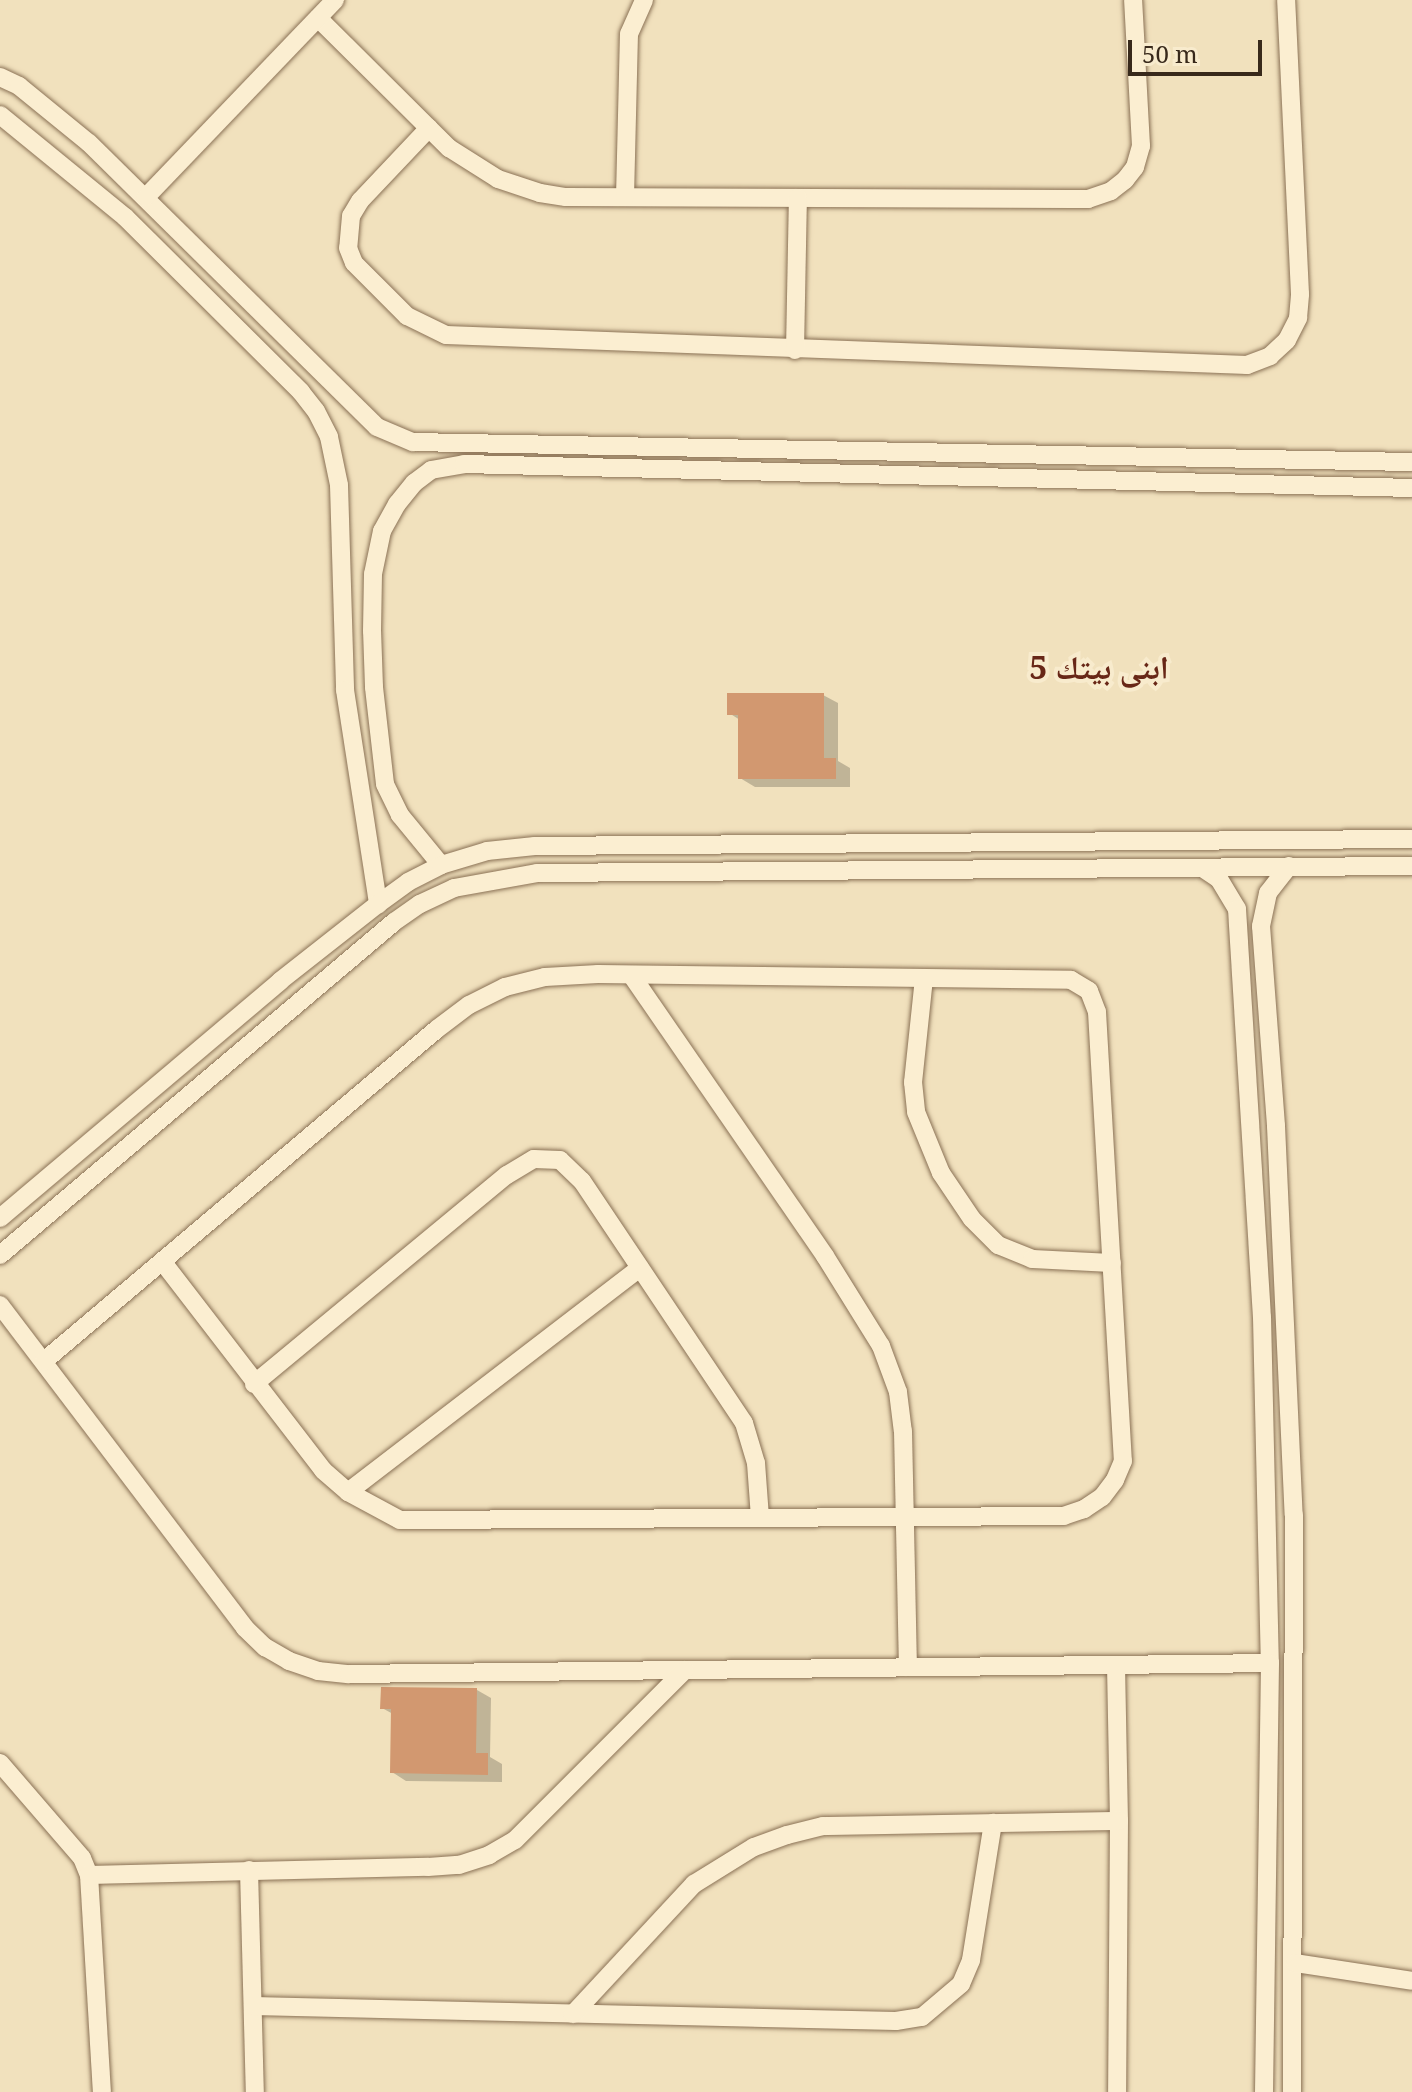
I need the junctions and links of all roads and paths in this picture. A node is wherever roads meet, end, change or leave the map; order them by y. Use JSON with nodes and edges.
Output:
{"nodes":[{"id":1,"x":335,"y":0,"type":"edge"},
{"id":2,"x":644,"y":0,"type":"edge"},
{"id":3,"x":1133,"y":0,"type":"edge"},
{"id":4,"x":1286,"y":0,"type":"edge"},
{"id":5,"x":318,"y":18,"type":"junction"},
{"id":6,"x":0,"y":77,"type":"edge"},
{"id":7,"x":0,"y":115,"type":"edge"},
{"id":8,"x":429,"y":128,"type":"junction"},
{"id":9,"x":146,"y":197,"type":"junction"},
{"id":10,"x":625,"y":197,"type":"junction"},
{"id":11,"x":798,"y":198,"type":"junction"},
{"id":12,"x":795,"y":350,"type":"junction"},
{"id":13,"x":337,"y":391,"type":"junction"},
{"id":14,"x":316,"y":411,"type":"junction"},
{"id":15,"x":446,"y":443,"type":"junction"},
{"id":16,"x":1194,"y":457,"type":"junction"},
{"id":17,"x":1412,"y":462,"type":"edge"},
{"id":18,"x":445,"y":466,"type":"junction"},
{"id":19,"x":1195,"y":482,"type":"junction"},
{"id":20,"x":1412,"y":488,"type":"edge"},
{"id":21,"x":373,"y":574,"type":"junction"},
{"id":22,"x":341,"y":576,"type":"junction"},
{"id":23,"x":1412,"y":839,"type":"edge"},
{"id":24,"x":441,"y":865,"type":"junction"},
{"id":25,"x":1289,"y":866,"type":"junction"},
{"id":26,"x":1412,"y":866,"type":"edge"},
{"id":27,"x":1204,"y":869,"type":"junction"},
{"id":28,"x":378,"y":904,"type":"junction"},
{"id":29,"x":1261,"y":926,"type":"junction"},
{"id":30,"x":1240,"y":927,"type":"junction"},
{"id":31,"x":632,"y":976,"type":"junction"},
{"id":32,"x":924,"y":978,"type":"junction"},
{"id":33,"x":1276,"y":1126,"type":"junction"},
{"id":34,"x":1250,"y":1127,"type":"junction"},
{"id":35,"x":0,"y":1218,"type":"edge"},
{"id":36,"x":0,"y":1255,"type":"edge"},
{"id":37,"x":163,"y":1262,"type":"junction"},
{"id":38,"x":1112,"y":1263,"type":"junction"},
{"id":39,"x":640,"y":1268,"type":"junction"},
{"id":40,"x":0,"y":1305,"type":"edge"},
{"id":41,"x":1286,"y":1316,"type":"junction"},
{"id":42,"x":1262,"y":1317,"type":"junction"},
{"id":43,"x":44,"y":1361,"type":"junction"},
{"id":44,"x":254,"y":1384,"type":"junction"},
{"id":45,"x":348,"y":1492,"type":"junction"},
{"id":46,"x":907,"y":1516,"type":"junction"},
{"id":47,"x":760,"y":1518,"type":"junction"},
{"id":48,"x":1270,"y":1663,"type":"junction"},
{"id":49,"x":1116,"y":1665,"type":"junction"},
{"id":50,"x":908,"y":1667,"type":"junction"},
{"id":51,"x":685,"y":1670,"type":"junction"},
{"id":52,"x":0,"y":1763,"type":"edge"},
{"id":53,"x":1295,"y":1816,"type":"junction"},
{"id":54,"x":1270,"y":1817,"type":"junction"},
{"id":55,"x":1119,"y":1821,"type":"junction"},
{"id":56,"x":993,"y":1823,"type":"junction"},
{"id":57,"x":249,"y":1870,"type":"junction"},
{"id":58,"x":89,"y":1875,"type":"junction"},
{"id":59,"x":1295,"y":1963,"type":"junction"},
{"id":60,"x":1412,"y":1981,"type":"edge"},
{"id":61,"x":253,"y":2006,"type":"junction"},
{"id":62,"x":573,"y":2014,"type":"junction"},
{"id":63,"x":102,"y":2092,"type":"edge"},
{"id":64,"x":255,"y":2092,"type":"edge"},
{"id":65,"x":1117,"y":2092,"type":"edge"},
{"id":66,"x":1264,"y":2092,"type":"edge"},
{"id":67,"x":1292,"y":2092,"type":"edge"}],
"edges":[{"from":1,"to":5,"type":"street"},
{"from":2,"to":10,"type":"street"},
{"from":3,"to":11,"type":"street"},
{"from":4,"to":12,"type":"street"},
{"from":5,"to":8,"type":"street"},
{"from":5,"to":9,"type":"street"},
{"from":6,"to":9,"type":"street"},
{"from":7,"to":14,"type":"street"},
{"from":8,"to":10,"type":"street"},
{"from":8,"to":12,"type":"street"},
{"from":9,"to":13,"type":"street"},
{"from":10,"to":11,"type":"street"},
{"from":11,"to":12,"type":"street"},
{"from":13,"to":14,"type":"street"},
{"from":13,"to":15,"type":"street"},
{"from":14,"to":22,"type":"street"},
{"from":15,"to":16,"type":"street"},
{"from":15,"to":18,"type":"street"},
{"from":16,"to":17,"type":"street"},
{"from":16,"to":19,"type":"street"},
{"from":18,"to":19,"type":"street"},
{"from":18,"to":21,"type":"street"},
{"from":19,"to":20,"type":"street"},
{"from":21,"to":22,"type":"street"},
{"from":21,"to":24,"type":"street"},
{"from":22,"to":28,"type":"street"},
{"from":23,"to":24,"type":"street"},
{"from":24,"to":28,"type":"street"},
{"from":25,"to":26,"type":"street"},
{"from":25,"to":27,"type":"street"},
{"from":25,"to":29,"type":"street"},
{"from":27,"to":30,"type":"street"},
{"from":27,"to":36,"type":"street"},
{"from":28,"to":35,"type":"street"},
{"from":29,"to":30,"type":"street"},
{"from":29,"to":33,"type":"street"},
{"from":30,"to":34,"type":"street"},
{"from":31,"to":32,"type":"street"},
{"from":31,"to":37,"type":"street"},
{"from":31,"to":46,"type":"street"},
{"from":32,"to":38,"type":"street"},
{"from":32,"to":38,"type":"street"},
{"from":33,"to":34,"type":"street"},
{"from":33,"to":41,"type":"street"},
{"from":34,"to":42,"type":"street"},
{"from":37,"to":43,"type":"street"},
{"from":37,"to":44,"type":"street"},
{"from":38,"to":46,"type":"street"},
{"from":39,"to":44,"type":"street"},
{"from":39,"to":45,"type":"street"},
{"from":39,"to":47,"type":"street"},
{"from":40,"to":43,"type":"street"},
{"from":41,"to":42,"type":"street"},
{"from":41,"to":53,"type":"street"},
{"from":42,"to":48,"type":"street"},
{"from":43,"to":51,"type":"street"},
{"from":44,"to":45,"type":"street"},
{"from":45,"to":47,"type":"street"},
{"from":46,"to":47,"type":"street"},
{"from":46,"to":50,"type":"street"},
{"from":48,"to":49,"type":"street"},
{"from":48,"to":54,"type":"street"},
{"from":49,"to":50,"type":"street"},
{"from":49,"to":55,"type":"street"},
{"from":50,"to":51,"type":"street"},
{"from":51,"to":57,"type":"street"},
{"from":52,"to":58,"type":"street"},
{"from":53,"to":54,"type":"street"},
{"from":53,"to":59,"type":"street"},
{"from":54,"to":66,"type":"street"},
{"from":55,"to":56,"type":"street"},
{"from":55,"to":65,"type":"street"},
{"from":56,"to":62,"type":"street"},
{"from":56,"to":62,"type":"street"},
{"from":57,"to":58,"type":"street"},
{"from":57,"to":61,"type":"street"},
{"from":58,"to":63,"type":"street"},
{"from":59,"to":60,"type":"street"},
{"from":59,"to":67,"type":"street"},
{"from":61,"to":62,"type":"street"},
{"from":61,"to":64,"type":"street"}]}
